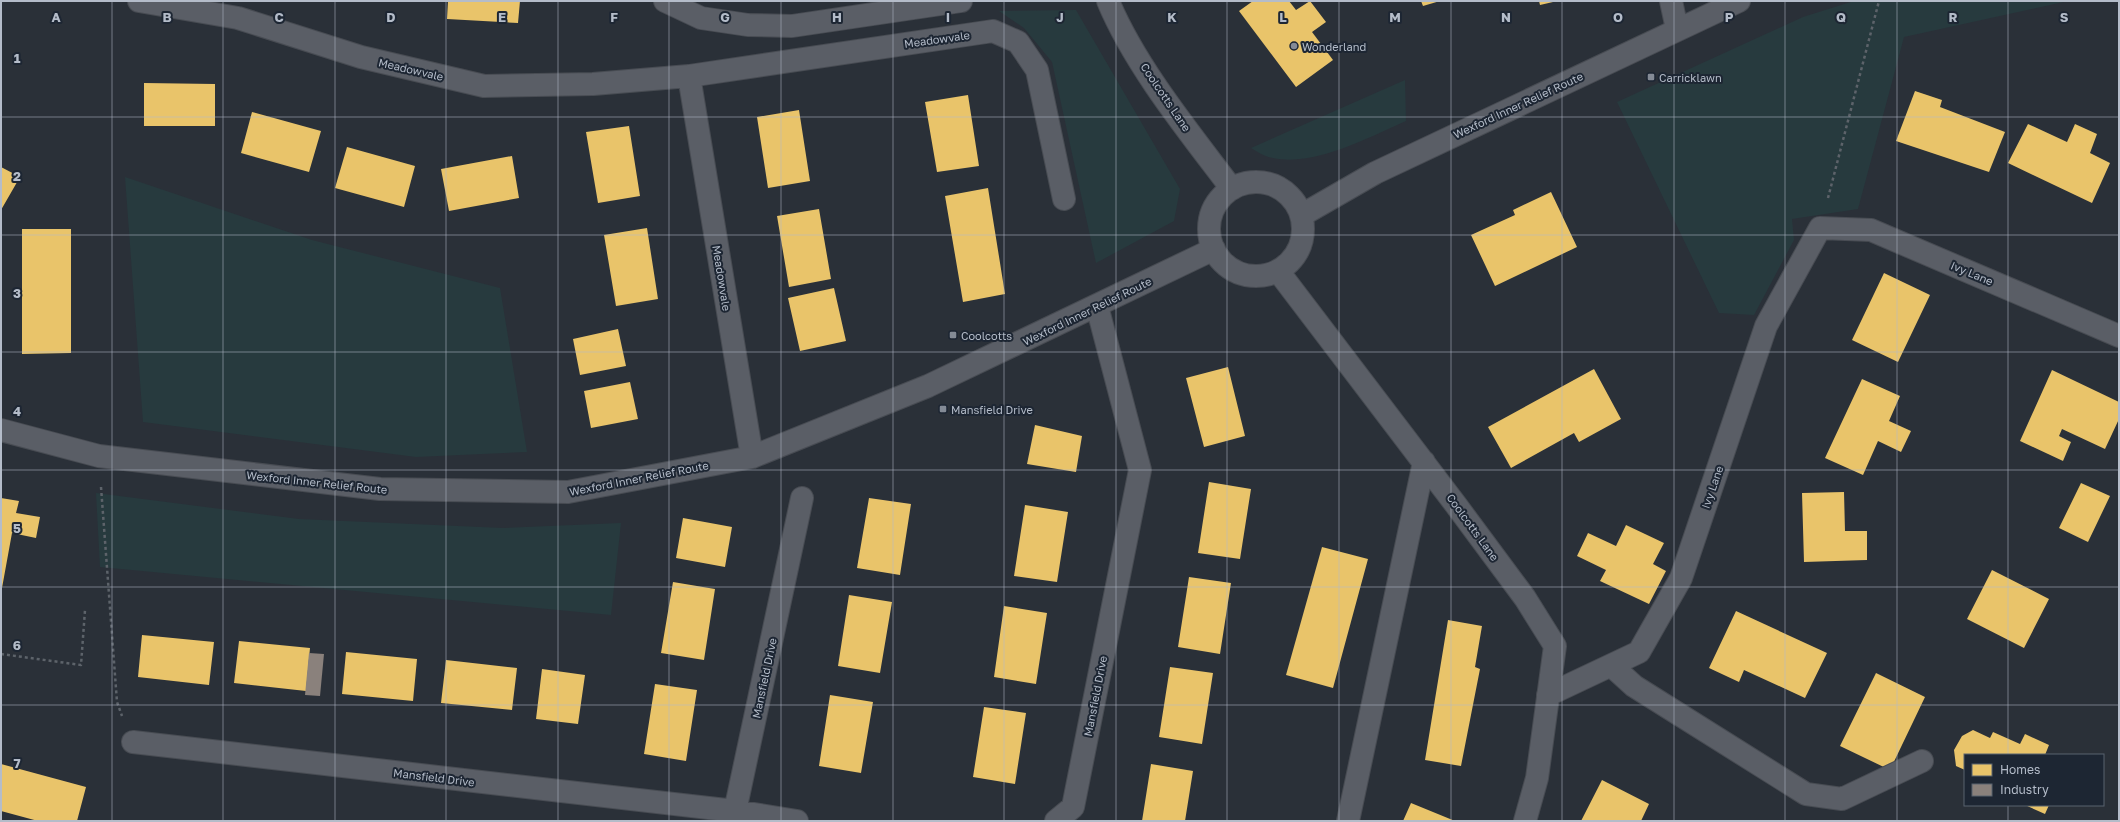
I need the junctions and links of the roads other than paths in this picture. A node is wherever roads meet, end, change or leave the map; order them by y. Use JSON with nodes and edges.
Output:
{"nodes":[{"id":1,"x":139,"y":1,"type":"edge"},
{"id":2,"x":665,"y":1,"type":"edge"},
{"id":3,"x":961,"y":1,"type":"edge"},
{"id":4,"x":1108,"y":1,"type":"edge"},
{"id":5,"x":1671,"y":1,"type":"edge"},
{"id":6,"x":1739,"y":1,"type":"edge"},
{"id":7,"x":1677,"y":29,"type":"junction"},
{"id":8,"x":688,"y":76,"type":"junction"},
{"id":9,"x":1232,"y":189,"type":"junction"},
{"id":10,"x":1064,"y":199,"type":"dead end"},
{"id":11,"x":1302,"y":215,"type":"junction"},
{"id":12,"x":1214,"y":249,"type":"junction"},
{"id":13,"x":1278,"y":271,"type":"junction"},
{"id":14,"x":1097,"y":306,"type":"junction"},
{"id":15,"x":2119,"y":336,"type":"edge"},
{"id":16,"x":1,"y":430,"type":"edge"},
{"id":17,"x":752,"y":457,"type":"junction"},
{"id":18,"x":1424,"y":462,"type":"junction"},
{"id":19,"x":802,"y":498,"type":"dead end"},
{"id":20,"x":1612,"y":666,"type":"junction"},
{"id":21,"x":1548,"y":695,"type":"junction"},
{"id":22,"x":132,"y":742,"type":"road end"},
{"id":23,"x":1922,"y":761,"type":"dead end"},
{"id":24,"x":735,"y":812,"type":"junction"},
{"id":25,"x":797,"y":821,"type":"edge"},
{"id":26,"x":1056,"y":821,"type":"edge"},
{"id":27,"x":1348,"y":821,"type":"edge"},
{"id":28,"x":1524,"y":821,"type":"edge"}],
"edges":[{"from":1,"to":8,"type":"street","name":"Meadowvale"},
{"from":2,"to":3,"type":"street"},
{"from":4,"to":9,"type":"street","name":"Coolcotts Lane"},
{"from":5,"to":7,"type":"street"},
{"from":6,"to":7,"type":"street","name":"Wexford Inner Relief Route"},
{"from":7,"to":11,"type":"street","name":"Wexford Inner Relief Route"},
{"from":8,"to":10,"type":"street","name":"Meadowvale"},
{"from":8,"to":17,"type":"street","name":"Meadowvale"},
{"from":9,"to":11,"type":"street"},
{"from":9,"to":12,"type":"street"},
{"from":11,"to":13,"type":"street"},
{"from":12,"to":13,"type":"street"},
{"from":12,"to":14,"type":"street","name":"Wexford Inner Relief Route"},
{"from":13,"to":18,"type":"street","name":"Coolcotts Lane"},
{"from":14,"to":17,"type":"street","name":"Wexford Inner Relief Route"},
{"from":14,"to":26,"type":"street","name":"Mansfield Drive"},
{"from":15,"to":20,"type":"street","name":"Ivy Lane"},
{"from":16,"to":17,"type":"street","name":"Wexford Inner Relief Route"},
{"from":18,"to":21,"type":"street","name":"Coolcotts Lane"},
{"from":18,"to":27,"type":"street"},
{"from":19,"to":24,"type":"street","name":"Mansfield Drive"},
{"from":20,"to":21,"type":"street","name":"Ivy Lane"},
{"from":20,"to":23,"type":"street"},
{"from":21,"to":28,"type":"street","name":"Coolcotts Lane"},
{"from":22,"to":24,"type":"street","name":"Mansfield Drive"},
{"from":24,"to":25,"type":"street","name":"Mansfield Drive"}]}
